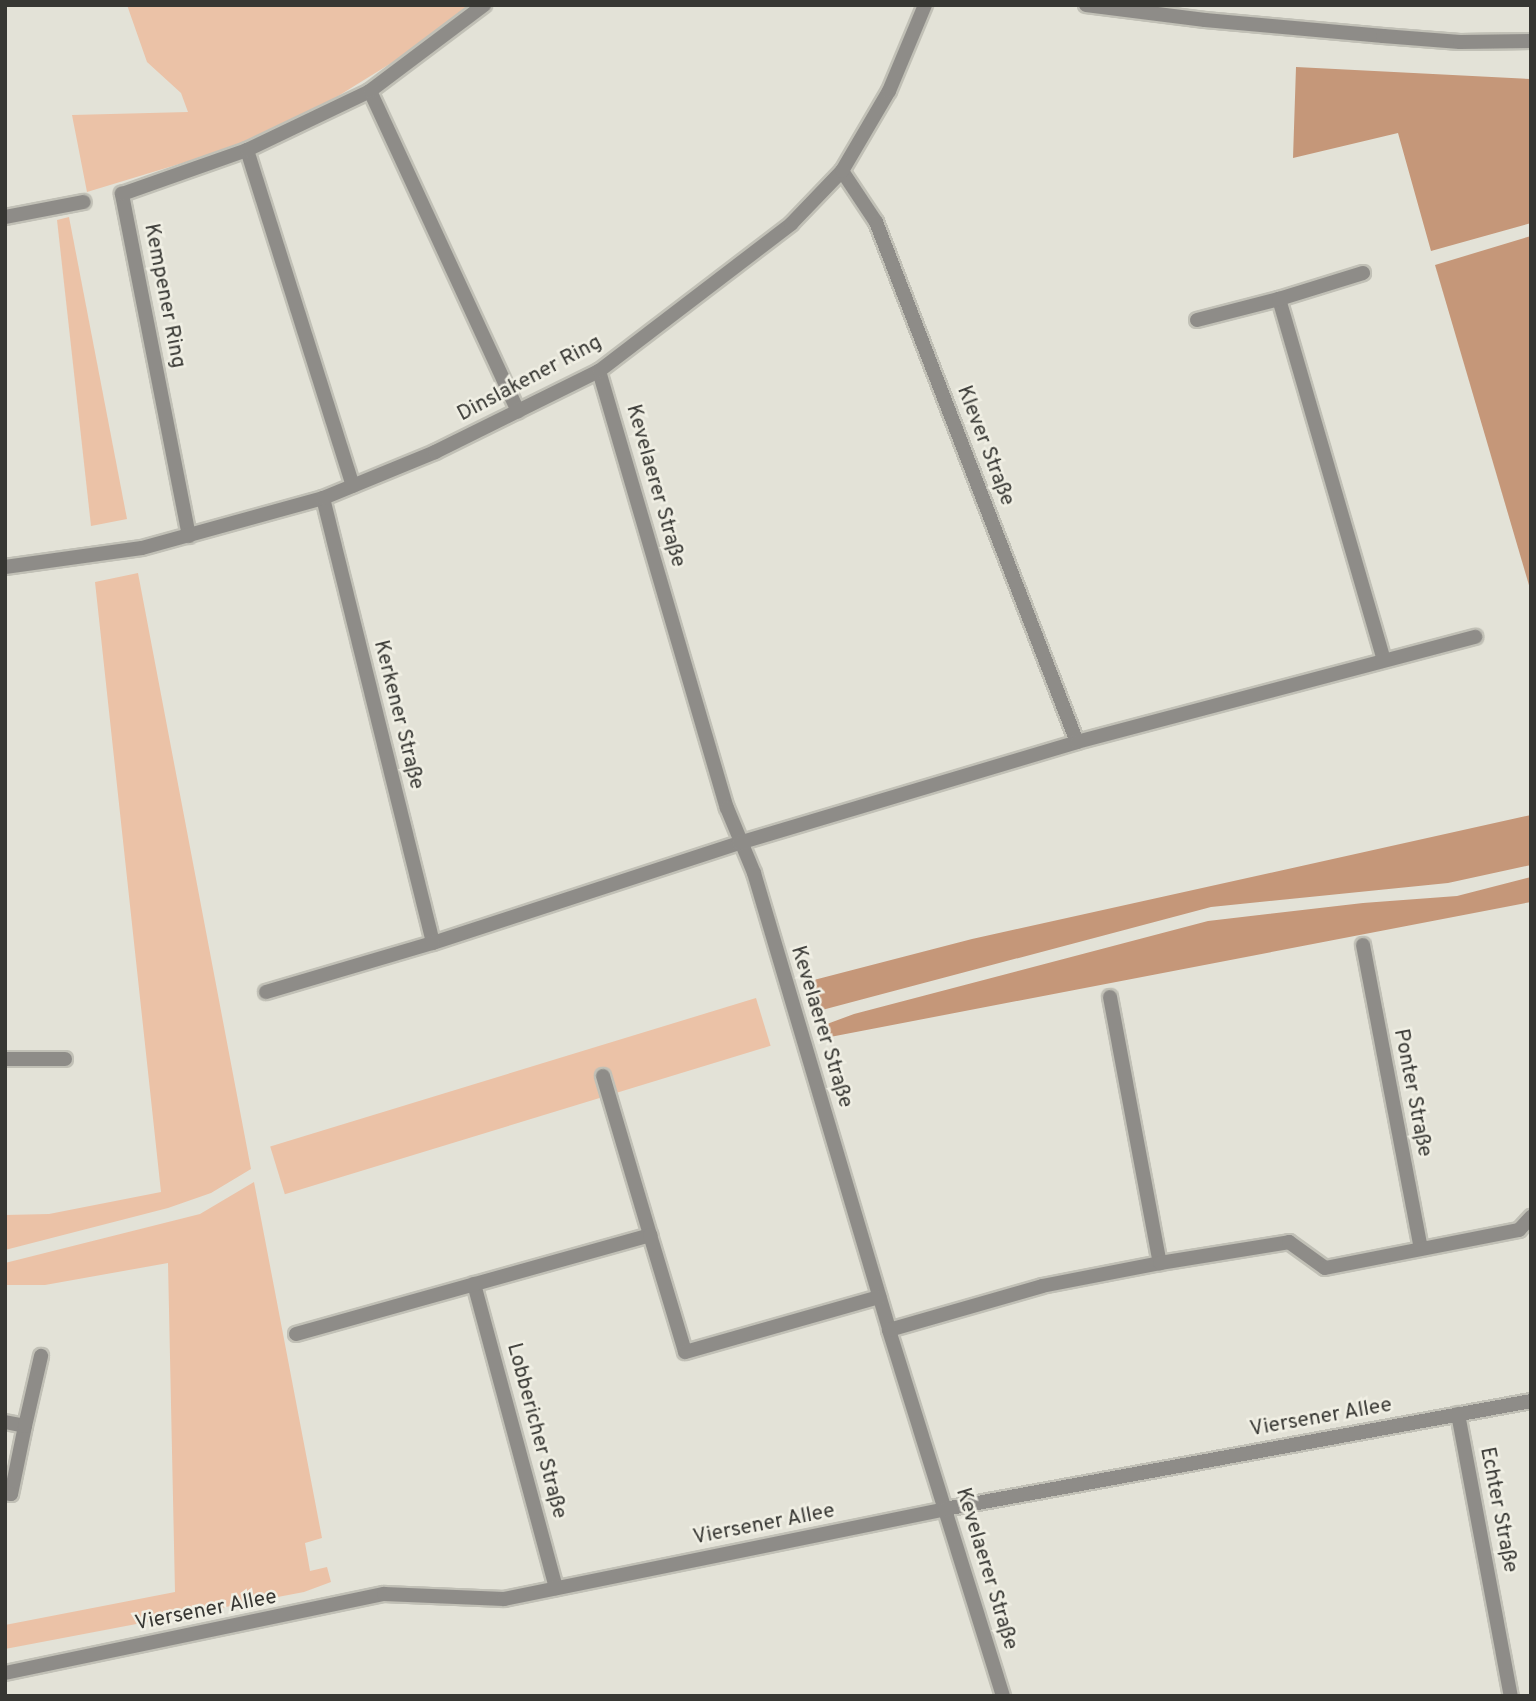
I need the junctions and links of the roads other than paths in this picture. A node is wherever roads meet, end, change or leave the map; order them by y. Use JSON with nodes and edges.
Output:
{"nodes":[{"id":1,"x":484,"y":5,"type":"edge"},
{"id":2,"x":925,"y":5,"type":"edge"},
{"id":3,"x":1086,"y":5,"type":"edge"},
{"id":4,"x":1531,"y":41,"type":"edge"},
{"id":5,"x":370,"y":91,"type":"junction"},
{"id":6,"x":247,"y":150,"type":"junction"},
{"id":7,"x":842,"y":171,"type":"junction"},
{"id":8,"x":84,"y":202,"type":"dead end"},
{"id":9,"x":5,"y":217,"type":"edge"},
{"id":10,"x":1363,"y":273,"type":"dead end"},
{"id":11,"x":1279,"y":299,"type":"junction"},
{"id":12,"x":1197,"y":320,"type":"dead end"},
{"id":13,"x":599,"y":371,"type":"junction"},
{"id":14,"x":518,"y":412,"type":"junction"},
{"id":15,"x":353,"y":486,"type":"junction"},
{"id":16,"x":323,"y":498,"type":"junction"},
{"id":17,"x":189,"y":536,"type":"junction"},
{"id":18,"x":5,"y":567,"type":"edge"},
{"id":19,"x":1475,"y":637,"type":"dead end"},
{"id":20,"x":1384,"y":660,"type":"junction"},
{"id":21,"x":1077,"y":742,"type":"junction"},
{"id":22,"x":740,"y":843,"type":"junction"},
{"id":23,"x":433,"y":943,"type":"junction"},
{"id":24,"x":1363,"y":945,"type":"dead end"},
{"id":25,"x":266,"y":992,"type":"dead end"},
{"id":26,"x":1110,"y":997,"type":"dead end"},
{"id":27,"x":5,"y":1059,"type":"edge"},
{"id":28,"x":65,"y":1059,"type":"dead end"},
{"id":29,"x":603,"y":1076,"type":"dead end"},
{"id":30,"x":1531,"y":1217,"type":"edge"},
{"id":31,"x":650,"y":1234,"type":"junction"},
{"id":32,"x":1422,"y":1249,"type":"junction"},
{"id":33,"x":1160,"y":1264,"type":"junction"},
{"id":34,"x":474,"y":1284,"type":"junction"},
{"id":35,"x":879,"y":1297,"type":"junction"},
{"id":36,"x":888,"y":1330,"type":"junction"},
{"id":37,"x":296,"y":1335,"type":"dead end"},
{"id":38,"x":41,"y":1356,"type":"dead end"},
{"id":39,"x":1531,"y":1401,"type":"edge"},
{"id":40,"x":1458,"y":1415,"type":"junction"},
{"id":41,"x":5,"y":1422,"type":"edge"},
{"id":42,"x":25,"y":1426,"type":"junction"},
{"id":43,"x":5,"y":1493,"type":"edge"},
{"id":44,"x":945,"y":1509,"type":"junction"},
{"id":45,"x":556,"y":1588,"type":"junction"},
{"id":46,"x":5,"y":1673,"type":"edge"},
{"id":47,"x":1003,"y":1696,"type":"edge"},
{"id":48,"x":1511,"y":1696,"type":"edge"}],
"edges":[{"from":1,"to":5,"type":"street","name":"Kempener Ring"},
{"from":2,"to":7,"type":"street","name":"Dinslakener Ring"},
{"from":3,"to":4,"type":"street"},
{"from":5,"to":6,"type":"street","name":"Kempener Ring"},
{"from":5,"to":14,"type":"street"},
{"from":6,"to":15,"type":"street"},
{"from":6,"to":17,"type":"street","name":"Kempener Ring"},
{"from":7,"to":13,"type":"street","name":"Dinslakener Ring"},
{"from":7,"to":21,"type":"street","name":"Klever Straße"},
{"from":8,"to":9,"type":"street"},
{"from":10,"to":11,"type":"street"},
{"from":11,"to":12,"type":"street"},
{"from":11,"to":20,"type":"street"},
{"from":13,"to":14,"type":"street","name":"Dinslakener Ring"},
{"from":13,"to":22,"type":"street","name":"Kevelaerer Straße"},
{"from":14,"to":15,"type":"street","name":"Dinslakener Ring"},
{"from":15,"to":16,"type":"street","name":"Dinslakener Ring"},
{"from":16,"to":17,"type":"street","name":"Dinslakener Ring"},
{"from":16,"to":23,"type":"street","name":"Kerkener Straße"},
{"from":17,"to":18,"type":"street","name":"Dinslakener Ring"},
{"from":19,"to":20,"type":"street"},
{"from":20,"to":21,"type":"street"},
{"from":21,"to":22,"type":"street"},
{"from":22,"to":23,"type":"street"},
{"from":22,"to":35,"type":"street","name":"Kevelaerer Straße"},
{"from":23,"to":25,"type":"street"},
{"from":24,"to":32,"type":"street","name":"Ponter Straße"},
{"from":26,"to":33,"type":"street"},
{"from":27,"to":28,"type":"street"},
{"from":29,"to":31,"type":"street"},
{"from":30,"to":32,"type":"street"},
{"from":31,"to":34,"type":"street"},
{"from":31,"to":35,"type":"street"},
{"from":32,"to":33,"type":"street"},
{"from":33,"to":36,"type":"street"},
{"from":34,"to":37,"type":"street"},
{"from":34,"to":45,"type":"street","name":"Lobbericher Straße"},
{"from":35,"to":36,"type":"street","name":"Kevelaerer Straße"},
{"from":36,"to":44,"type":"street","name":"Kevelaerer Straße"},
{"from":38,"to":42,"type":"street"},
{"from":39,"to":40,"type":"street","name":"Viersener Allee"},
{"from":40,"to":44,"type":"street","name":"Viersener Allee"},
{"from":40,"to":48,"type":"street","name":"Echter Straße"},
{"from":41,"to":42,"type":"street"},
{"from":42,"to":43,"type":"street"},
{"from":44,"to":45,"type":"street","name":"Viersener Allee"},
{"from":44,"to":47,"type":"street","name":"Kevelaerer Straße"},
{"from":45,"to":46,"type":"street","name":"Viersener Allee"}]}
